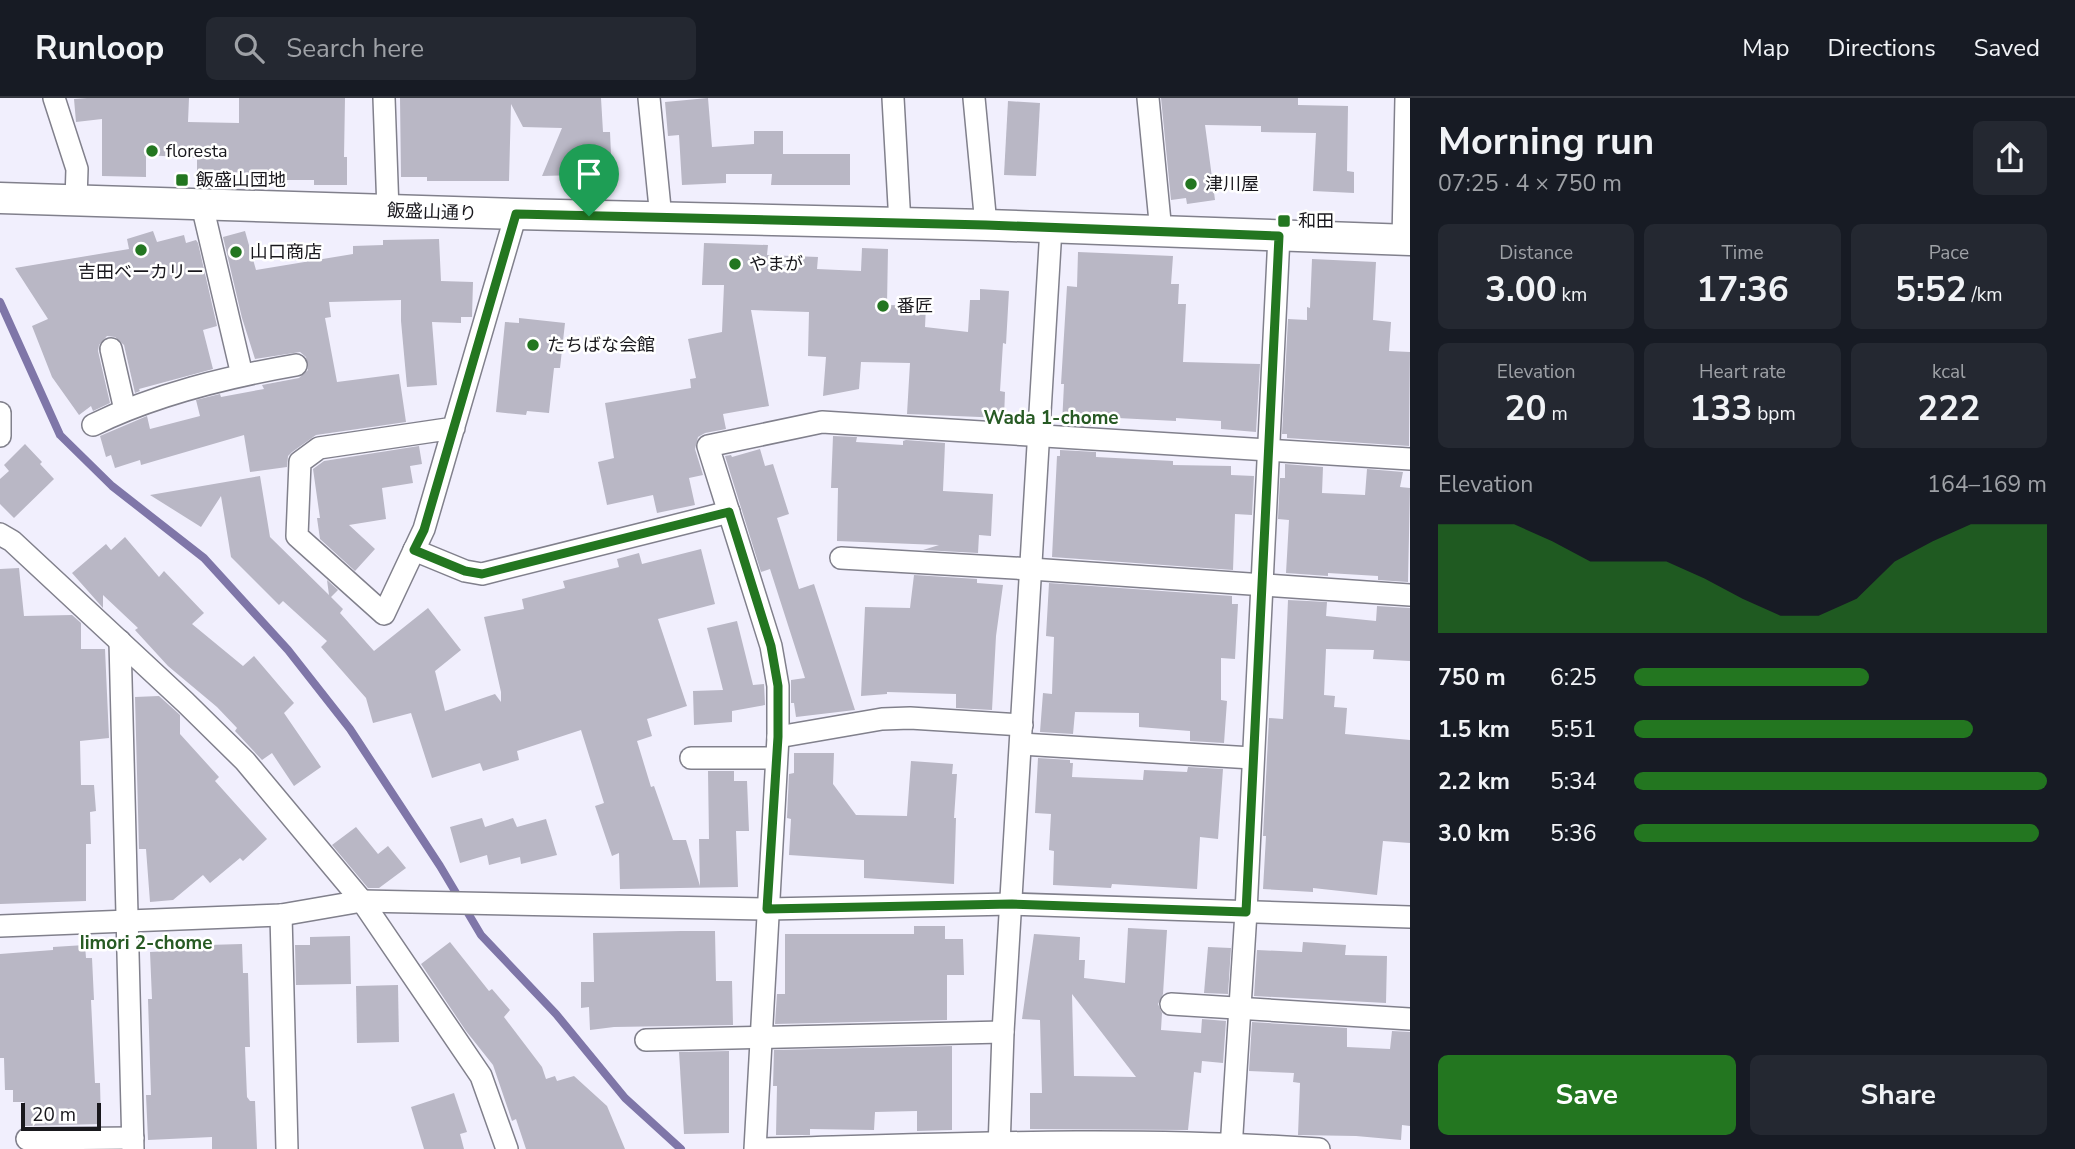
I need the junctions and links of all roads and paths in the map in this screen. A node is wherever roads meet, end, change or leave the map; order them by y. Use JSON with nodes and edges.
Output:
{"nodes":[{"id":1,"x":54,"y":98,"type":"edge"},
{"id":2,"x":384,"y":98,"type":"edge"},
{"id":3,"x":649,"y":98,"type":"edge"},
{"id":4,"x":892,"y":98,"type":"edge"},
{"id":5,"x":974,"y":98,"type":"edge"},
{"id":6,"x":1148,"y":98,"type":"edge"},
{"id":7,"x":1406,"y":98,"type":"edge"},
{"id":8,"x":0,"y":198,"type":"edge"},
{"id":9,"x":76,"y":200,"type":"junction"},
{"id":10,"x":202,"y":205,"type":"junction"},
{"id":11,"x":388,"y":211,"type":"junction"},
{"id":12,"x":516,"y":214,"type":"junction"},
{"id":13,"x":661,"y":218,"type":"junction"},
{"id":14,"x":900,"y":225,"type":"junction"},
{"id":15,"x":986,"y":225,"type":"junction"},
{"id":16,"x":1051,"y":228,"type":"junction"},
{"id":17,"x":1161,"y":232,"type":"junction"},
{"id":18,"x":1279,"y":236,"type":"junction"},
{"id":19,"x":1407,"y":240,"type":"edge"},
{"id":20,"x":111,"y":349,"type":"dead end"},
{"id":21,"x":296,"y":365,"type":"dead end"},
{"id":22,"x":242,"y":375,"type":"junction"},
{"id":23,"x":125,"y":410,"type":"junction"},
{"id":24,"x":0,"y":413,"type":"edge"},
{"id":25,"x":93,"y":425,"type":"dead end"},
{"id":26,"x":454,"y":428,"type":"junction"},
{"id":27,"x":1039,"y":435,"type":"junction"},
{"id":28,"x":0,"y":436,"type":"edge"},
{"id":29,"x":1267,"y":450,"type":"junction"},
{"id":30,"x":1410,"y":459,"type":"edge"},
{"id":31,"x":729,"y":512,"type":"junction"},
{"id":32,"x":0,"y":534,"type":"edge"},
{"id":33,"x":414,"y":550,"type":"junction"},
{"id":34,"x":841,"y":558,"type":"dead end"},
{"id":35,"x":1031,"y":569,"type":"junction"},
{"id":36,"x":1261,"y":584,"type":"junction"},
{"id":37,"x":1410,"y":595,"type":"edge"},
{"id":38,"x":120,"y":641,"type":"junction"},
{"id":39,"x":1022,"y":735,"type":"junction"},
{"id":40,"x":777,"y":748,"type":"junction"},
{"id":41,"x":691,"y":758,"type":"dead end"},
{"id":42,"x":1252,"y":758,"type":"junction"},
{"id":43,"x":362,"y":901,"type":"junction"},
{"id":44,"x":1012,"y":904,"type":"junction"},
{"id":45,"x":767,"y":909,"type":"junction"},
{"id":46,"x":1246,"y":912,"type":"junction"},
{"id":47,"x":281,"y":915,"type":"junction"},
{"id":48,"x":1410,"y":917,"type":"edge"},
{"id":49,"x":128,"y":921,"type":"junction"},
{"id":50,"x":0,"y":926,"type":"edge"},
{"id":51,"x":1171,"y":1004,"type":"dead end"},
{"id":52,"x":1240,"y":1009,"type":"junction"},
{"id":53,"x":1410,"y":1019,"type":"edge"},
{"id":54,"x":1003,"y":1032,"type":"junction"},
{"id":55,"x":761,"y":1037,"type":"junction"},
{"id":56,"x":646,"y":1040,"type":"dead end"},
{"id":57,"x":27,"y":1139,"type":"dead end"},
{"id":58,"x":133,"y":1143,"type":"edge"},
{"id":59,"x":999,"y":1146,"type":"edge"},
{"id":60,"x":1231,"y":1146,"type":"edge"},
{"id":61,"x":287,"y":1149,"type":"edge"},
{"id":62,"x":507,"y":1149,"type":"edge"},
{"id":63,"x":755,"y":1149,"type":"edge"},
{"id":64,"x":764,"y":1149,"type":"edge"},
{"id":65,"x":1319,"y":1149,"type":"edge"}],
"edges":[{"from":1,"to":9,"type":"street"},
{"from":2,"to":11,"type":"street"},
{"from":3,"to":13,"type":"street"},
{"from":4,"to":14,"type":"street"},
{"from":5,"to":15,"type":"street"},
{"from":6,"to":17,"type":"street"},
{"from":7,"to":19,"type":"street"},
{"from":8,"to":9,"type":"street","name":"飯盛山通り"},
{"from":9,"to":10,"type":"street","name":"飯盛山通り"},
{"from":10,"to":11,"type":"street","name":"飯盛山通り"},
{"from":10,"to":22,"type":"street"},
{"from":11,"to":12,"type":"street","name":"飯盛山通り"},
{"from":12,"to":13,"type":"street","name":"飯盛山通り"},
{"from":12,"to":26,"type":"street"},
{"from":13,"to":14,"type":"street","name":"飯盛山通り"},
{"from":14,"to":15,"type":"street","name":"飯盛山通り"},
{"from":15,"to":16,"type":"street","name":"飯盛山通り"},
{"from":16,"to":17,"type":"street","name":"飯盛山通り"},
{"from":16,"to":27,"type":"street"},
{"from":17,"to":18,"type":"street","name":"飯盛山通り"},
{"from":18,"to":19,"type":"street","name":"飯盛山通り"},
{"from":18,"to":29,"type":"street"},
{"from":20,"to":23,"type":"street"},
{"from":21,"to":22,"type":"street"},
{"from":22,"to":23,"type":"street"},
{"from":23,"to":25,"type":"street"},
{"from":24,"to":28,"type":"street"},
{"from":26,"to":33,"type":"street"},
{"from":26,"to":33,"type":"street"},
{"from":27,"to":29,"type":"street"},
{"from":27,"to":31,"type":"street"},
{"from":27,"to":35,"type":"street"},
{"from":29,"to":30,"type":"street"},
{"from":29,"to":36,"type":"street"},
{"from":31,"to":33,"type":"street"},
{"from":31,"to":40,"type":"street"},
{"from":32,"to":38,"type":"street"},
{"from":34,"to":35,"type":"street"},
{"from":35,"to":36,"type":"street"},
{"from":35,"to":39,"type":"street"},
{"from":36,"to":37,"type":"street"},
{"from":36,"to":42,"type":"street"},
{"from":38,"to":43,"type":"street"},
{"from":38,"to":49,"type":"street"},
{"from":39,"to":40,"type":"street"},
{"from":39,"to":42,"type":"street"},
{"from":39,"to":44,"type":"street"},
{"from":40,"to":41,"type":"street"},
{"from":40,"to":45,"type":"street"},
{"from":42,"to":46,"type":"street"},
{"from":43,"to":45,"type":"street"},
{"from":43,"to":47,"type":"street"},
{"from":43,"to":62,"type":"street"},
{"from":44,"to":45,"type":"street"},
{"from":44,"to":46,"type":"street"},
{"from":44,"to":54,"type":"street"},
{"from":45,"to":55,"type":"street"},
{"from":46,"to":48,"type":"street"},
{"from":46,"to":52,"type":"street"},
{"from":47,"to":49,"type":"street"},
{"from":47,"to":61,"type":"street"},
{"from":49,"to":50,"type":"street"},
{"from":49,"to":58,"type":"street"},
{"from":51,"to":52,"type":"street"},
{"from":52,"to":53,"type":"street"},
{"from":52,"to":60,"type":"street"},
{"from":54,"to":55,"type":"street"},
{"from":54,"to":59,"type":"street"},
{"from":55,"to":56,"type":"street"},
{"from":55,"to":63,"type":"street"},
{"from":57,"to":58,"type":"street"},
{"from":59,"to":60,"type":"street"},
{"from":59,"to":64,"type":"street"},
{"from":60,"to":65,"type":"street"}]}
